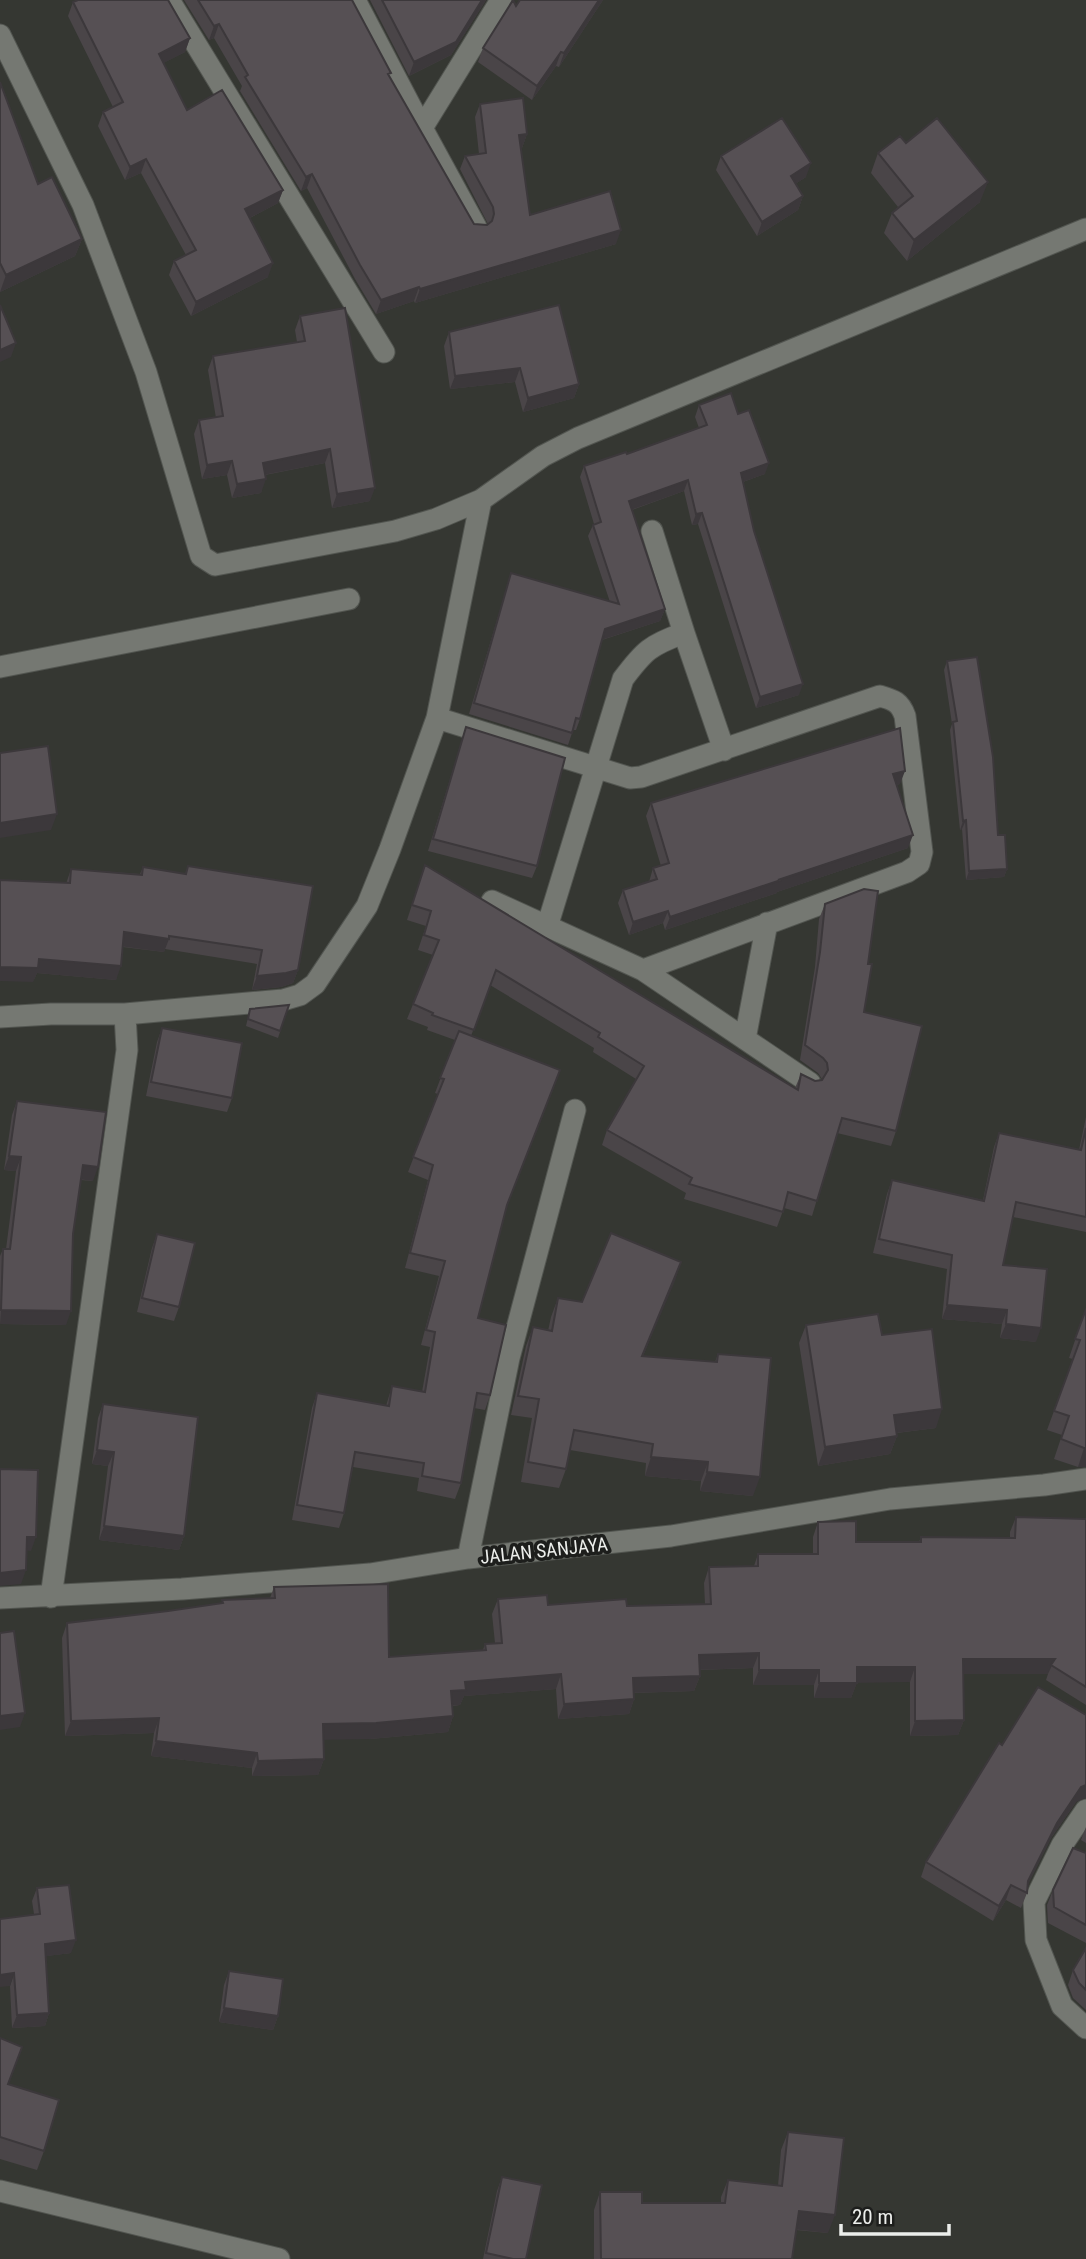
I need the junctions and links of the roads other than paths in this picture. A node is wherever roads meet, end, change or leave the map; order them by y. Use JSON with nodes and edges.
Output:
{"nodes":[{"id":1,"x":169,"y":0,"type":"edge"},
{"id":2,"x":355,"y":0,"type":"edge"},
{"id":3,"x":501,"y":0,"type":"edge"},
{"id":4,"x":0,"y":35,"type":"edge"},
{"id":5,"x":422,"y":128,"type":"junction"},
{"id":6,"x":476,"y":227,"type":"edge"},
{"id":7,"x":1086,"y":229,"type":"edge"},
{"id":8,"x":384,"y":352,"type":"dead end"},
{"id":9,"x":481,"y":500,"type":"junction"},
{"id":10,"x":652,"y":531,"type":"dead end"},
{"id":11,"x":349,"y":599,"type":"dead end"},
{"id":12,"x":684,"y":633,"type":"junction"},
{"id":13,"x":0,"y":667,"type":"edge"},
{"id":14,"x":437,"y":718,"type":"junction"},
{"id":15,"x":724,"y":750,"type":"junction"},
{"id":16,"x":594,"y":766,"type":"junction"},
{"id":17,"x":492,"y":901,"type":"dead end"},
{"id":18,"x":767,"y":923,"type":"junction"},
{"id":19,"x":547,"y":927,"type":"junction"},
{"id":20,"x":643,"y":970,"type":"junction"},
{"id":21,"x":125,"y":1014,"type":"junction"},
{"id":22,"x":0,"y":1017,"type":"edge"},
{"id":23,"x":745,"y":1039,"type":"junction"},
{"id":24,"x":810,"y":1083,"type":"edge"},
{"id":25,"x":575,"y":1110,"type":"dead end"},
{"id":26,"x":1086,"y":1479,"type":"edge"},
{"id":27,"x":468,"y":1558,"type":"junction"},
{"id":28,"x":51,"y":1597,"type":"junction"},
{"id":29,"x":0,"y":1598,"type":"edge"},
{"id":30,"x":1086,"y":1810,"type":"edge"},
{"id":31,"x":1062,"y":1845,"type":"junction"},
{"id":32,"x":1086,"y":1857,"type":"edge"},
{"id":33,"x":1086,"y":2028,"type":"edge"},
{"id":34,"x":0,"y":2191,"type":"edge"},
{"id":35,"x":279,"y":2259,"type":"edge"}],
"edges":[{"from":1,"to":8,"type":"street"},
{"from":2,"to":5,"type":"street"},
{"from":3,"to":5,"type":"street"},
{"from":4,"to":9,"type":"street"},
{"from":5,"to":6,"type":"street"},
{"from":7,"to":9,"type":"street"},
{"from":9,"to":14,"type":"street"},
{"from":10,"to":12,"type":"street"},
{"from":11,"to":13,"type":"street"},
{"from":12,"to":15,"type":"street"},
{"from":12,"to":16,"type":"street"},
{"from":14,"to":16,"type":"street"},
{"from":14,"to":21,"type":"street"},
{"from":15,"to":16,"type":"street"},
{"from":15,"to":18,"type":"street"},
{"from":16,"to":19,"type":"street"},
{"from":17,"to":19,"type":"street"},
{"from":18,"to":20,"type":"street"},
{"from":18,"to":23,"type":"street"},
{"from":19,"to":20,"type":"street"},
{"from":20,"to":23,"type":"street"},
{"from":21,"to":22,"type":"street"},
{"from":21,"to":28,"type":"street"},
{"from":23,"to":24,"type":"street"},
{"from":25,"to":27,"type":"street"},
{"from":26,"to":27,"type":"street","name":"JALAN SANJAYA"},
{"from":27,"to":28,"type":"street","name":"JALAN SANJAYA"},
{"from":28,"to":29,"type":"street","name":"JALAN SANJAYA"},
{"from":30,"to":31,"type":"street"},
{"from":31,"to":32,"type":"street"},
{"from":31,"to":33,"type":"street"},
{"from":34,"to":35,"type":"street"}]}
